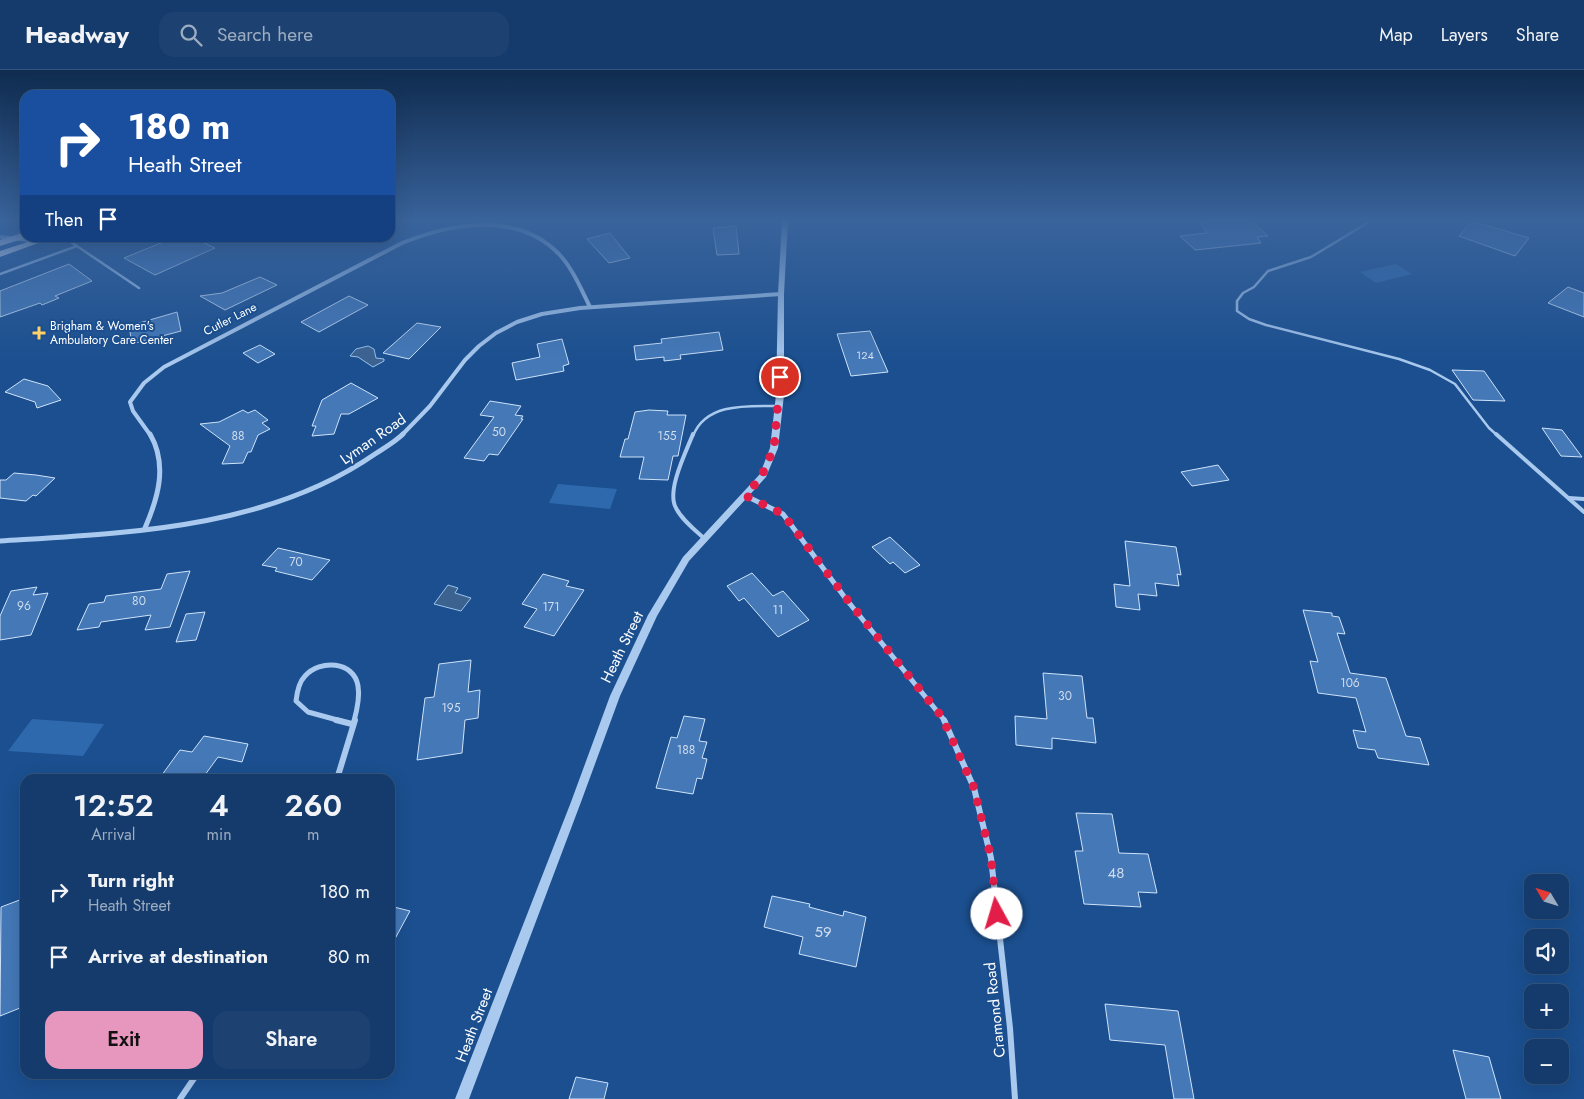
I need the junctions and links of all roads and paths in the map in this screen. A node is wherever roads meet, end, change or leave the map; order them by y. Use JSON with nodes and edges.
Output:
{"nodes":[{"id":1,"x":16,"y":268,"type":"edge"},
{"id":2,"x":108,"y":268,"type":"edge"},
{"id":3,"x":352,"y":268,"type":"edge"},
{"id":4,"x":569,"y":268,"type":"edge"},
{"id":5,"x":783,"y":268,"type":"edge"},
{"id":6,"x":1277,"y":268,"type":"edge"},
{"id":7,"x":0,"y":274,"type":"edge"},
{"id":8,"x":139,"y":288,"type":"dead end"},
{"id":9,"x":781,"y":294,"type":"junction"},
{"id":10,"x":590,"y":307,"type":"junction"},
{"id":11,"x":779,"y":406,"type":"junction"},
{"id":12,"x":746,"y":496,"type":"junction"},
{"id":13,"x":1568,"y":498,"type":"junction"},
{"id":14,"x":1584,"y":499,"type":"edge"},
{"id":15,"x":1584,"y":512,"type":"edge"},
{"id":16,"x":145,"y":528,"type":"junction"},
{"id":17,"x":705,"y":538,"type":"junction"},
{"id":18,"x":0,"y":540,"type":"edge"},
{"id":19,"x":352,"y":724,"type":"junction"},
{"id":20,"x":339,"y":774,"type":"edge"},
{"id":21,"x":194,"y":1079,"type":"edge"},
{"id":22,"x":180,"y":1099,"type":"edge"},
{"id":23,"x":462,"y":1099,"type":"edge"},
{"id":24,"x":1015,"y":1099,"type":"edge"}],
"edges":[{"from":1,"to":7,"type":"lane"},
{"from":2,"to":8,"type":"lane"},
{"from":3,"to":16,"type":"street","name":"Cutler Lane"},
{"from":4,"to":10,"type":"street","name":"Cutler Lane"},
{"from":5,"to":9,"type":"street","name":"Heath Street"},
{"from":6,"to":13,"type":"lane"},
{"from":9,"to":10,"type":"street","name":"Lyman Road"},
{"from":9,"to":11,"type":"street","name":"Heath Street"},
{"from":10,"to":16,"type":"street","name":"Lyman Road"},
{"from":11,"to":12,"type":"street","name":"Heath Street"},
{"from":11,"to":17,"type":"lane"},
{"from":12,"to":17,"type":"street","name":"Heath Street"},
{"from":12,"to":24,"type":"street","name":"Cramond Road"},
{"from":13,"to":14,"type":"lane"},
{"from":13,"to":15,"type":"lane"},
{"from":16,"to":18,"type":"street","name":"Lyman Road"},
{"from":17,"to":23,"type":"street","name":"Heath Street"},
{"from":19,"to":19,"type":"street"},
{"from":19,"to":20,"type":"street"},
{"from":21,"to":22,"type":"street"}]}
